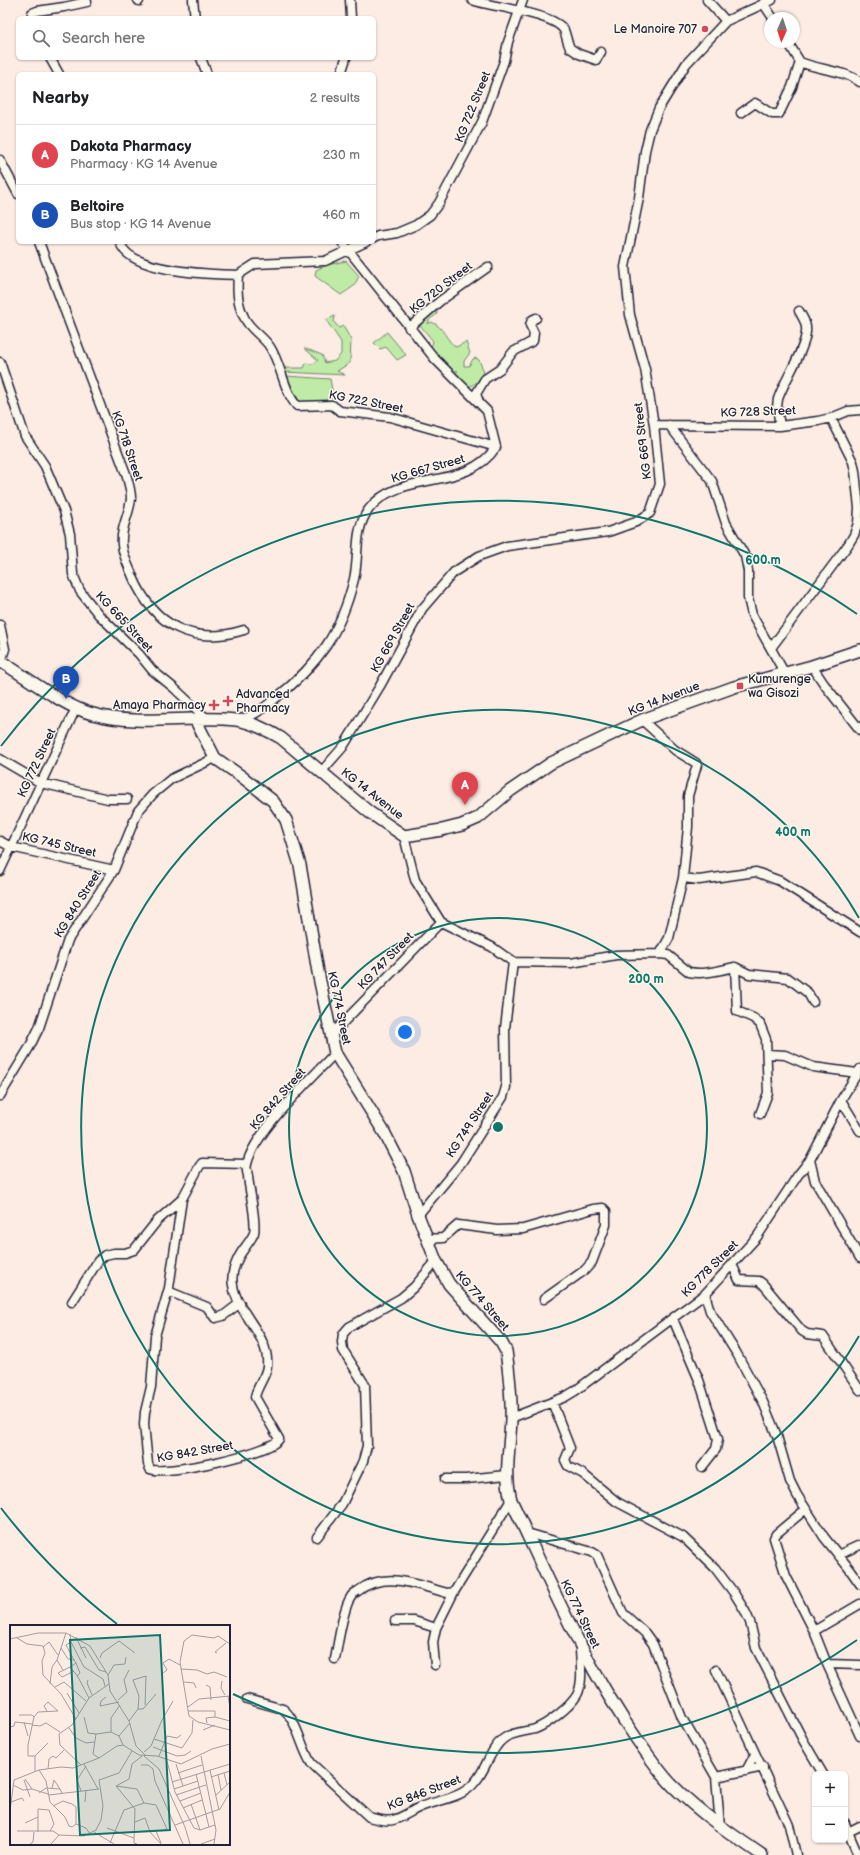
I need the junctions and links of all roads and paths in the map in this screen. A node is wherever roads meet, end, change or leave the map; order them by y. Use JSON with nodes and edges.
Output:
{"nodes":[{"id":1,"x":193,"y":0,"type":"edge"},
{"id":2,"x":350,"y":0,"type":"edge"},
{"id":3,"x":472,"y":0,"type":"edge"},
{"id":4,"x":523,"y":0,"type":"edge"},
{"id":5,"x":707,"y":0,"type":"edge"},
{"id":6,"x":772,"y":0,"type":"edge"},
{"id":7,"x":87,"y":2,"type":"dead end"},
{"id":8,"x":763,"y":3,"type":"junction"},
{"id":9,"x":518,"y":11,"type":"junction"},
{"id":10,"x":769,"y":12,"type":"edge"},
{"id":11,"x":32,"y":16,"type":"edge"},
{"id":12,"x":195,"y":16,"type":"edge"},
{"id":13,"x":351,"y":16,"type":"edge"},
{"id":14,"x":726,"y":21,"type":"junction"},
{"id":15,"x":792,"y":48,"type":"edge"},
{"id":16,"x":601,"y":52,"type":"dead end"},
{"id":17,"x":51,"y":60,"type":"edge"},
{"id":18,"x":202,"y":60,"type":"edge"},
{"id":19,"x":345,"y":60,"type":"edge"},
{"id":20,"x":800,"y":62,"type":"junction"},
{"id":21,"x":58,"y":72,"type":"edge"},
{"id":22,"x":206,"y":72,"type":"edge"},
{"id":23,"x":342,"y":72,"type":"edge"},
{"id":24,"x":860,"y":82,"type":"edge"},
{"id":25,"x":741,"y":113,"type":"dead end"},
{"id":26,"x":0,"y":160,"type":"edge"},
{"id":27,"x":16,"y":190,"type":"edge"},
{"id":28,"x":376,"y":237,"type":"edge"},
{"id":29,"x":40,"y":244,"type":"edge"},
{"id":30,"x":120,"y":244,"type":"edge"},
{"id":31,"x":344,"y":244,"type":"edge"},
{"id":32,"x":362,"y":244,"type":"edge"},
{"id":33,"x":349,"y":251,"type":"junction"},
{"id":34,"x":488,"y":267,"type":"dead end"},
{"id":35,"x":238,"y":275,"type":"junction"},
{"id":36,"x":799,"y":311,"type":"dead end"},
{"id":37,"x":536,"y":318,"type":"dead end"},
{"id":38,"x":409,"y":328,"type":"junction"},
{"id":39,"x":0,"y":362,"type":"edge"},
{"id":40,"x":860,"y":410,"type":"edge"},
{"id":41,"x":486,"y":411,"type":"junction"},
{"id":42,"x":831,"y":418,"type":"junction"},
{"id":43,"x":654,"y":425,"type":"junction"},
{"id":44,"x":669,"y":425,"type":"junction"},
{"id":45,"x":780,"y":426,"type":"junction"},
{"id":46,"x":496,"y":447,"type":"junction"},
{"id":47,"x":0,"y":625,"type":"edge"},
{"id":48,"x":244,"y":630,"type":"dead end"},
{"id":49,"x":771,"y":648,"type":"junction"},
{"id":50,"x":860,"y":650,"type":"edge"},
{"id":51,"x":1,"y":662,"type":"edge"},
{"id":52,"x":812,"y":666,"type":"junction"},
{"id":53,"x":784,"y":672,"type":"junction"},
{"id":54,"x":76,"y":708,"type":"junction"},
{"id":55,"x":195,"y":719,"type":"junction"},
{"id":56,"x":208,"y":720,"type":"junction"},
{"id":57,"x":236,"y":720,"type":"junction"},
{"id":58,"x":642,"y":720,"type":"junction"},
{"id":59,"x":860,"y":730,"type":"edge"},
{"id":60,"x":215,"y":758,"type":"junction"},
{"id":61,"x":0,"y":759,"type":"edge"},
{"id":62,"x":322,"y":771,"type":"junction"},
{"id":63,"x":41,"y":783,"type":"junction"},
{"id":64,"x":128,"y":799,"type":"dead end"},
{"id":65,"x":404,"y":836,"type":"junction"},
{"id":66,"x":0,"y":841,"type":"edge"},
{"id":67,"x":11,"y":847,"type":"junction"},
{"id":68,"x":114,"y":870,"type":"junction"},
{"id":69,"x":0,"y":871,"type":"edge"},
{"id":70,"x":683,"y":878,"type":"junction"},
{"id":71,"x":441,"y":922,"type":"junction"},
{"id":72,"x":860,"y":932,"type":"edge"},
{"id":73,"x":660,"y":954,"type":"junction"},
{"id":74,"x":513,"y":962,"type":"junction"},
{"id":75,"x":734,"y":967,"type":"junction"},
{"id":76,"x":813,"y":1002,"type":"dead end"},
{"id":77,"x":331,"y":1035,"type":"junction"},
{"id":78,"x":335,"y":1053,"type":"junction"},
{"id":79,"x":767,"y":1054,"type":"junction"},
{"id":80,"x":859,"y":1071,"type":"edge"},
{"id":81,"x":0,"y":1096,"type":"edge"},
{"id":82,"x":841,"y":1100,"type":"junction"},
{"id":83,"x":760,"y":1114,"type":"dead end"},
{"id":84,"x":860,"y":1131,"type":"edge"},
{"id":85,"x":810,"y":1160,"type":"junction"},
{"id":86,"x":247,"y":1164,"type":"junction"},
{"id":87,"x":182,"y":1199,"type":"junction"},
{"id":88,"x":418,"y":1215,"type":"junction"},
{"id":89,"x":426,"y":1239,"type":"junction"},
{"id":90,"x":860,"y":1258,"type":"edge"},
{"id":91,"x":436,"y":1261,"type":"junction"},
{"id":92,"x":732,"y":1264,"type":"junction"},
{"id":93,"x":168,"y":1291,"type":"junction"},
{"id":94,"x":705,"y":1294,"type":"junction"},
{"id":95,"x":544,"y":1299,"type":"dead end"},
{"id":96,"x":72,"y":1302,"type":"dead end"},
{"id":97,"x":240,"y":1303,"type":"junction"},
{"id":98,"x":673,"y":1319,"type":"junction"},
{"id":99,"x":860,"y":1390,"type":"edge"},
{"id":100,"x":552,"y":1402,"type":"junction"},
{"id":101,"x":511,"y":1418,"type":"junction"},
{"id":102,"x":702,"y":1467,"type":"dead end"},
{"id":103,"x":507,"y":1475,"type":"junction"},
{"id":104,"x":445,"y":1479,"type":"dead end"},
{"id":105,"x":511,"y":1500,"type":"junction"},
{"id":106,"x":806,"y":1509,"type":"junction"},
{"id":107,"x":527,"y":1533,"type":"junction"},
{"id":108,"x":317,"y":1537,"type":"dead end"},
{"id":109,"x":860,"y":1546,"type":"edge"},
{"id":110,"x":838,"y":1555,"type":"junction"},
{"id":111,"x":860,"y":1584,"type":"edge"},
{"id":112,"x":454,"y":1592,"type":"junction"},
{"id":113,"x":860,"y":1604,"type":"edge"},
{"id":114,"x":395,"y":1622,"type":"dead end"},
{"id":115,"x":436,"y":1628,"type":"junction"},
{"id":116,"x":814,"y":1631,"type":"junction"},
{"id":117,"x":580,"y":1646,"type":"junction"},
{"id":118,"x":335,"y":1659,"type":"dead end"},
{"id":119,"x":827,"y":1664,"type":"junction"},
{"id":120,"x":435,"y":1665,"type":"dead end"},
{"id":121,"x":860,"y":1665,"type":"edge"},
{"id":122,"x":716,"y":1670,"type":"dead end"},
{"id":123,"x":247,"y":1699,"type":"dead end"},
{"id":124,"x":860,"y":1736,"type":"edge"},
{"id":125,"x":755,"y":1754,"type":"junction"},
{"id":126,"x":763,"y":1767,"type":"junction"},
{"id":127,"x":746,"y":1770,"type":"junction"},
{"id":128,"x":821,"y":1771,"type":"edge"},
{"id":129,"x":716,"y":1777,"type":"junction"},
{"id":130,"x":860,"y":1826,"type":"edge"},
{"id":131,"x":720,"y":1827,"type":"junction"},
{"id":132,"x":848,"y":1832,"type":"joint"},
{"id":133,"x":762,"y":1855,"type":"edge"},
{"id":134,"x":796,"y":1855,"type":"edge"},
{"id":135,"x":858,"y":1855,"type":"edge"}],
"edges":[{"from":1,"to":12,"type":"street"},
{"from":2,"to":13,"type":"street"},
{"from":3,"to":9,"type":"street"},
{"from":4,"to":9,"type":"street","name":"KG 722 Street"},
{"from":5,"to":14,"type":"street"},
{"from":6,"to":8,"type":"street","name":"KG 669 Street"},
{"from":7,"to":11,"type":"street"},
{"from":8,"to":10,"type":"street"},
{"from":8,"to":14,"type":"street","name":"KG 669 Street"},
{"from":9,"to":16,"type":"street"},
{"from":9,"to":28,"type":"street","name":"KG 722 Street"},
{"from":14,"to":43,"type":"street","name":"KG 669 Street"},
{"from":15,"to":20,"type":"street"},
{"from":17,"to":21,"type":"street"},
{"from":18,"to":22,"type":"street"},
{"from":19,"to":23,"type":"street"},
{"from":20,"to":24,"type":"street"},
{"from":20,"to":25,"type":"street"},
{"from":26,"to":27,"type":"street"},
{"from":29,"to":48,"type":"street","name":"KG 718 Street"},
{"from":30,"to":35,"type":"street"},
{"from":31,"to":33,"type":"street"},
{"from":32,"to":33,"type":"street"},
{"from":33,"to":35,"type":"street"},
{"from":33,"to":38,"type":"street"},
{"from":34,"to":38,"type":"street","name":"KG 720 Street"},
{"from":35,"to":46,"type":"street","name":"KG 722 Street"},
{"from":36,"to":45,"type":"street"},
{"from":37,"to":41,"type":"street"},
{"from":38,"to":41,"type":"street"},
{"from":39,"to":56,"type":"street","name":"KG 665 Street"},
{"from":40,"to":42,"type":"street","name":"KG 728 Street"},
{"from":41,"to":46,"type":"street"},
{"from":42,"to":45,"type":"street","name":"KG 728 Street"},
{"from":42,"to":49,"type":"street"},
{"from":43,"to":44,"type":"street","name":"KG 728 Street"},
{"from":43,"to":62,"type":"street","name":"KG 669 Street"},
{"from":44,"to":45,"type":"street","name":"KG 728 Street"},
{"from":44,"to":49,"type":"street"},
{"from":46,"to":57,"type":"street","name":"KG 667 Street"},
{"from":47,"to":51,"type":"street"},
{"from":49,"to":53,"type":"street"},
{"from":50,"to":52,"type":"street","name":"KG 14 Avenue"},
{"from":51,"to":54,"type":"street","name":"KG 14 Avenue"},
{"from":52,"to":53,"type":"street","name":"KG 14 Avenue"},
{"from":52,"to":59,"type":"street"},
{"from":53,"to":58,"type":"street","name":"KG 14 Avenue"},
{"from":54,"to":55,"type":"street","name":"KG 14 Avenue"},
{"from":54,"to":63,"type":"street","name":"KG 772 Street"},
{"from":55,"to":56,"type":"street","name":"KG 14 Avenue"},
{"from":55,"to":60,"type":"street","name":"KG 774 Street"},
{"from":56,"to":57,"type":"street","name":"KG 14 Avenue"},
{"from":57,"to":62,"type":"street","name":"KG 14 Avenue"},
{"from":58,"to":65,"type":"street","name":"KG 14 Avenue"},
{"from":58,"to":70,"type":"street"},
{"from":60,"to":68,"type":"street","name":"KG 840 Street"},
{"from":60,"to":77,"type":"street","name":"KG 774 Street"},
{"from":61,"to":63,"type":"street"},
{"from":62,"to":65,"type":"street","name":"KG 14 Avenue"},
{"from":63,"to":64,"type":"street"},
{"from":63,"to":67,"type":"street","name":"KG 772 Street"},
{"from":65,"to":71,"type":"street"},
{"from":66,"to":67,"type":"street","name":"KG 745 Street"},
{"from":67,"to":68,"type":"street","name":"KG 745 Street"},
{"from":67,"to":69,"type":"street","name":"KG 772 Street"},
{"from":68,"to":81,"type":"street","name":"KG 840 Street"},
{"from":70,"to":72,"type":"street"},
{"from":70,"to":73,"type":"street"},
{"from":71,"to":74,"type":"street"},
{"from":71,"to":77,"type":"street","name":"KG 747 Street"},
{"from":73,"to":74,"type":"street"},
{"from":73,"to":75,"type":"street"},
{"from":74,"to":88,"type":"street","name":"KG 749 Street"},
{"from":75,"to":76,"type":"street"},
{"from":75,"to":79,"type":"street"},
{"from":77,"to":78,"type":"street","name":"KG 774 Street"},
{"from":78,"to":86,"type":"street","name":"KG 842 Street"},
{"from":78,"to":88,"type":"street","name":"KG 774 Street"},
{"from":79,"to":80,"type":"street"},
{"from":79,"to":83,"type":"street"},
{"from":80,"to":82,"type":"street","name":"KG 778 Street"},
{"from":82,"to":84,"type":"street"},
{"from":82,"to":85,"type":"street","name":"KG 778 Street"},
{"from":85,"to":90,"type":"street"},
{"from":85,"to":92,"type":"street","name":"KG 778 Street"},
{"from":86,"to":87,"type":"street"},
{"from":86,"to":97,"type":"street","name":"KG 842 Street"},
{"from":87,"to":93,"type":"street"},
{"from":87,"to":96,"type":"street"},
{"from":88,"to":89,"type":"street","name":"KG 774 Street"},
{"from":89,"to":91,"type":"street","name":"KG 774 Street"},
{"from":89,"to":95,"type":"street"},
{"from":91,"to":101,"type":"street","name":"KG 774 Street"},
{"from":91,"to":108,"type":"street"},
{"from":92,"to":94,"type":"street","name":"KG 778 Street"},
{"from":92,"to":99,"type":"street"},
{"from":93,"to":97,"type":"street"},
{"from":93,"to":97,"type":"street","name":"KG 842 Street"},
{"from":94,"to":98,"type":"street","name":"KG 778 Street"},
{"from":94,"to":106,"type":"street"},
{"from":98,"to":100,"type":"street","name":"KG 778 Street"},
{"from":98,"to":102,"type":"street"},
{"from":100,"to":101,"type":"street","name":"KG 778 Street"},
{"from":100,"to":128,"type":"street"},
{"from":101,"to":103,"type":"street","name":"KG 774 Street"},
{"from":103,"to":104,"type":"street"},
{"from":103,"to":105,"type":"street","name":"KG 774 Street"},
{"from":105,"to":107,"type":"street","name":"KG 774 Street"},
{"from":105,"to":112,"type":"street"},
{"from":106,"to":110,"type":"street"},
{"from":106,"to":116,"type":"street"},
{"from":107,"to":117,"type":"street","name":"KG 774 Street"},
{"from":107,"to":129,"type":"street"},
{"from":109,"to":110,"type":"street"},
{"from":110,"to":111,"type":"street"},
{"from":112,"to":115,"type":"street"},
{"from":112,"to":118,"type":"street"},
{"from":113,"to":116,"type":"street"},
{"from":114,"to":115,"type":"street"},
{"from":115,"to":120,"type":"street"},
{"from":116,"to":119,"type":"street"},
{"from":117,"to":123,"type":"street","name":"KG 846 Street"},
{"from":117,"to":131,"type":"street","name":"KG 774 Street"},
{"from":119,"to":121,"type":"street"},
{"from":119,"to":124,"type":"street"},
{"from":122,"to":125,"type":"street"},
{"from":125,"to":126,"type":"street"},
{"from":125,"to":127,"type":"street"},
{"from":126,"to":127,"type":"street"},
{"from":126,"to":134,"type":"street"},
{"from":127,"to":129,"type":"street"},
{"from":129,"to":131,"type":"street"},
{"from":130,"to":132,"type":"street"},
{"from":131,"to":133,"type":"street","name":"KG 774 Street"},
{"from":132,"to":135,"type":"street"}]}
